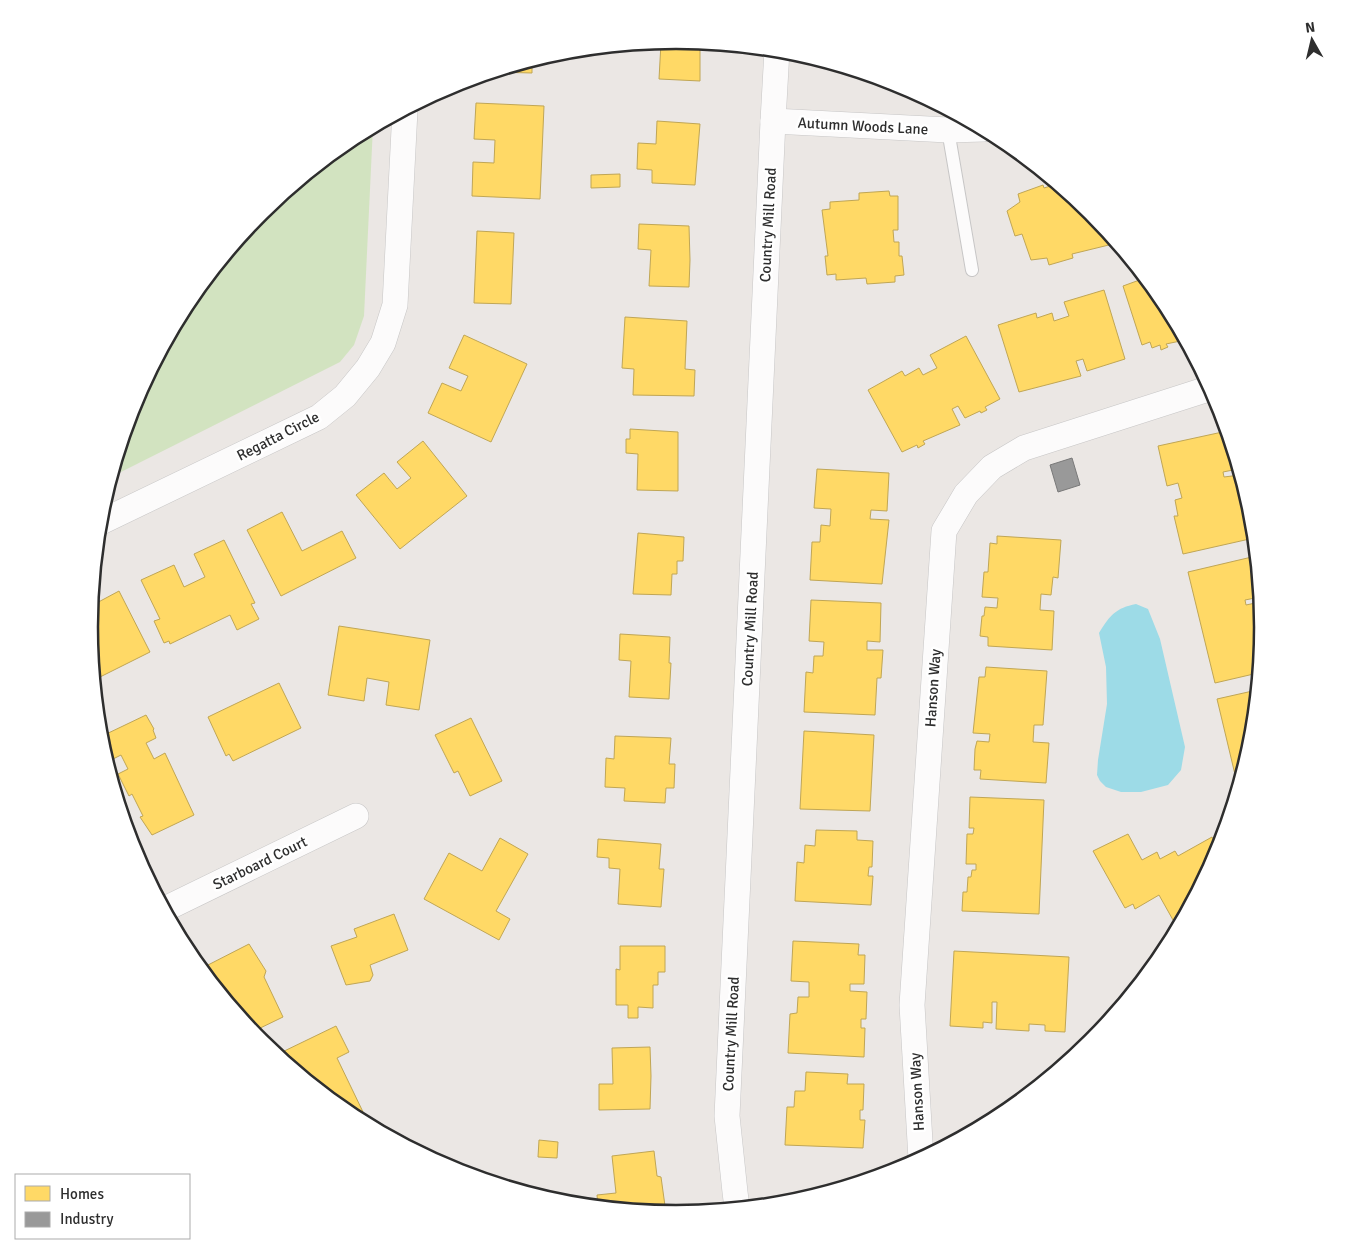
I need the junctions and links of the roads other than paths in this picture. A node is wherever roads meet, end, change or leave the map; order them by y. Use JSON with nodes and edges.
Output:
{"nodes":[{"id":1,"x":777,"y":58,"type":"edge"},
{"id":2,"x":405,"y":116,"type":"edge"},
{"id":3,"x":773,"y":121,"type":"junction"},
{"id":4,"x":970,"y":129,"type":"edge"},
{"id":5,"x":948,"y":130,"type":"junction"},
{"id":6,"x":972,"y":270,"type":"dead end"},
{"id":7,"x":1203,"y":390,"type":"edge"},
{"id":8,"x":108,"y":519,"type":"edge"},
{"id":9,"x":356,"y":816,"type":"dead end"},
{"id":10,"x":170,"y":906,"type":"edge"},
{"id":11,"x":921,"y":1151,"type":"edge"},
{"id":12,"x":736,"y":1202,"type":"edge"}],
"edges":[{"from":1,"to":3,"type":"street","name":"Country Mill Road"},
{"from":2,"to":8,"type":"street","name":"Regatta Circle"},
{"from":3,"to":5,"type":"street","name":"Autumn Woods Lane"},
{"from":3,"to":12,"type":"street","name":"Country Mill Road"},
{"from":4,"to":5,"type":"street","name":"Autumn Woods Lane"},
{"from":5,"to":6,"type":"lane"},
{"from":7,"to":11,"type":"street","name":"Hanson Way"},
{"from":9,"to":10,"type":"street","name":"Starboard Court"}]}
